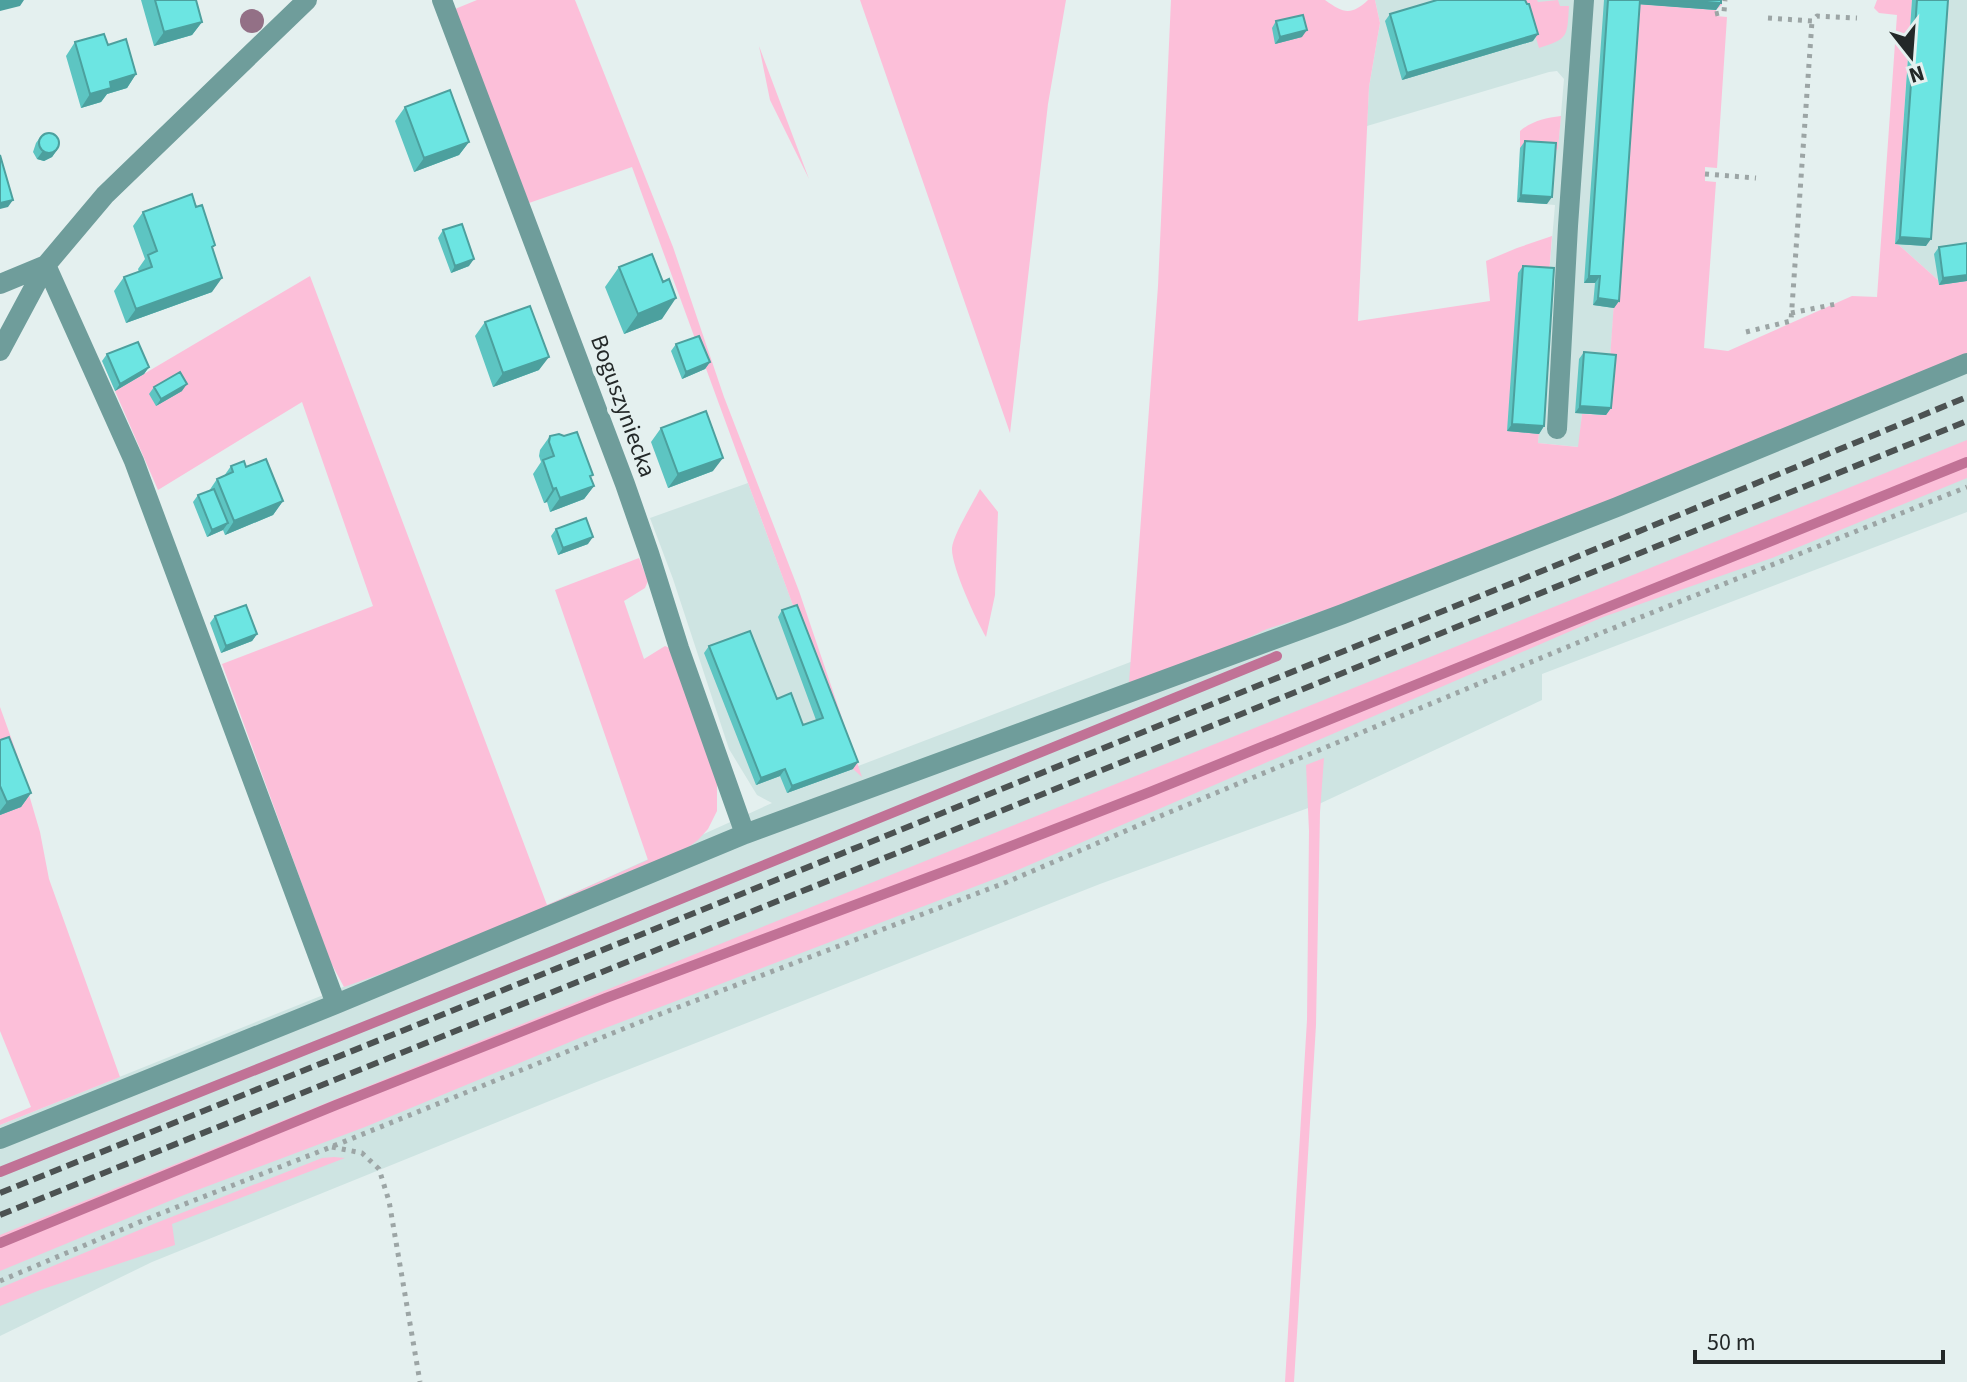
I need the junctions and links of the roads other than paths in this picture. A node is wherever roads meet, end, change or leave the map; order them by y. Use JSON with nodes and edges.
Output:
{"nodes":[{"id":1,"x":307,"y":0,"type":"edge"},
{"id":2,"x":442,"y":0,"type":"edge"},
{"id":3,"x":1584,"y":0,"type":"edge"},
{"id":4,"x":46,"y":265,"type":"junction"},
{"id":5,"x":0,"y":284,"type":"edge"},
{"id":6,"x":0,"y":351,"type":"edge"},
{"id":7,"x":1967,"y":363,"type":"edge"},
{"id":8,"x":1557,"y":429,"type":"dead end"},
{"id":9,"x":745,"y":834,"type":"junction"},
{"id":10,"x":336,"y":1004,"type":"junction"},
{"id":11,"x":0,"y":1139,"type":"edge"}],
"edges":[{"from":1,"to":4,"type":"street"},
{"from":2,"to":9,"type":"street","name":"Boguszyniecka"},
{"from":3,"to":8,"type":"street"},
{"from":4,"to":5,"type":"street"},
{"from":4,"to":6,"type":"street"},
{"from":4,"to":10,"type":"street"},
{"from":7,"to":9,"type":"street"},
{"from":9,"to":10,"type":"street"},
{"from":10,"to":11,"type":"street"}]}
